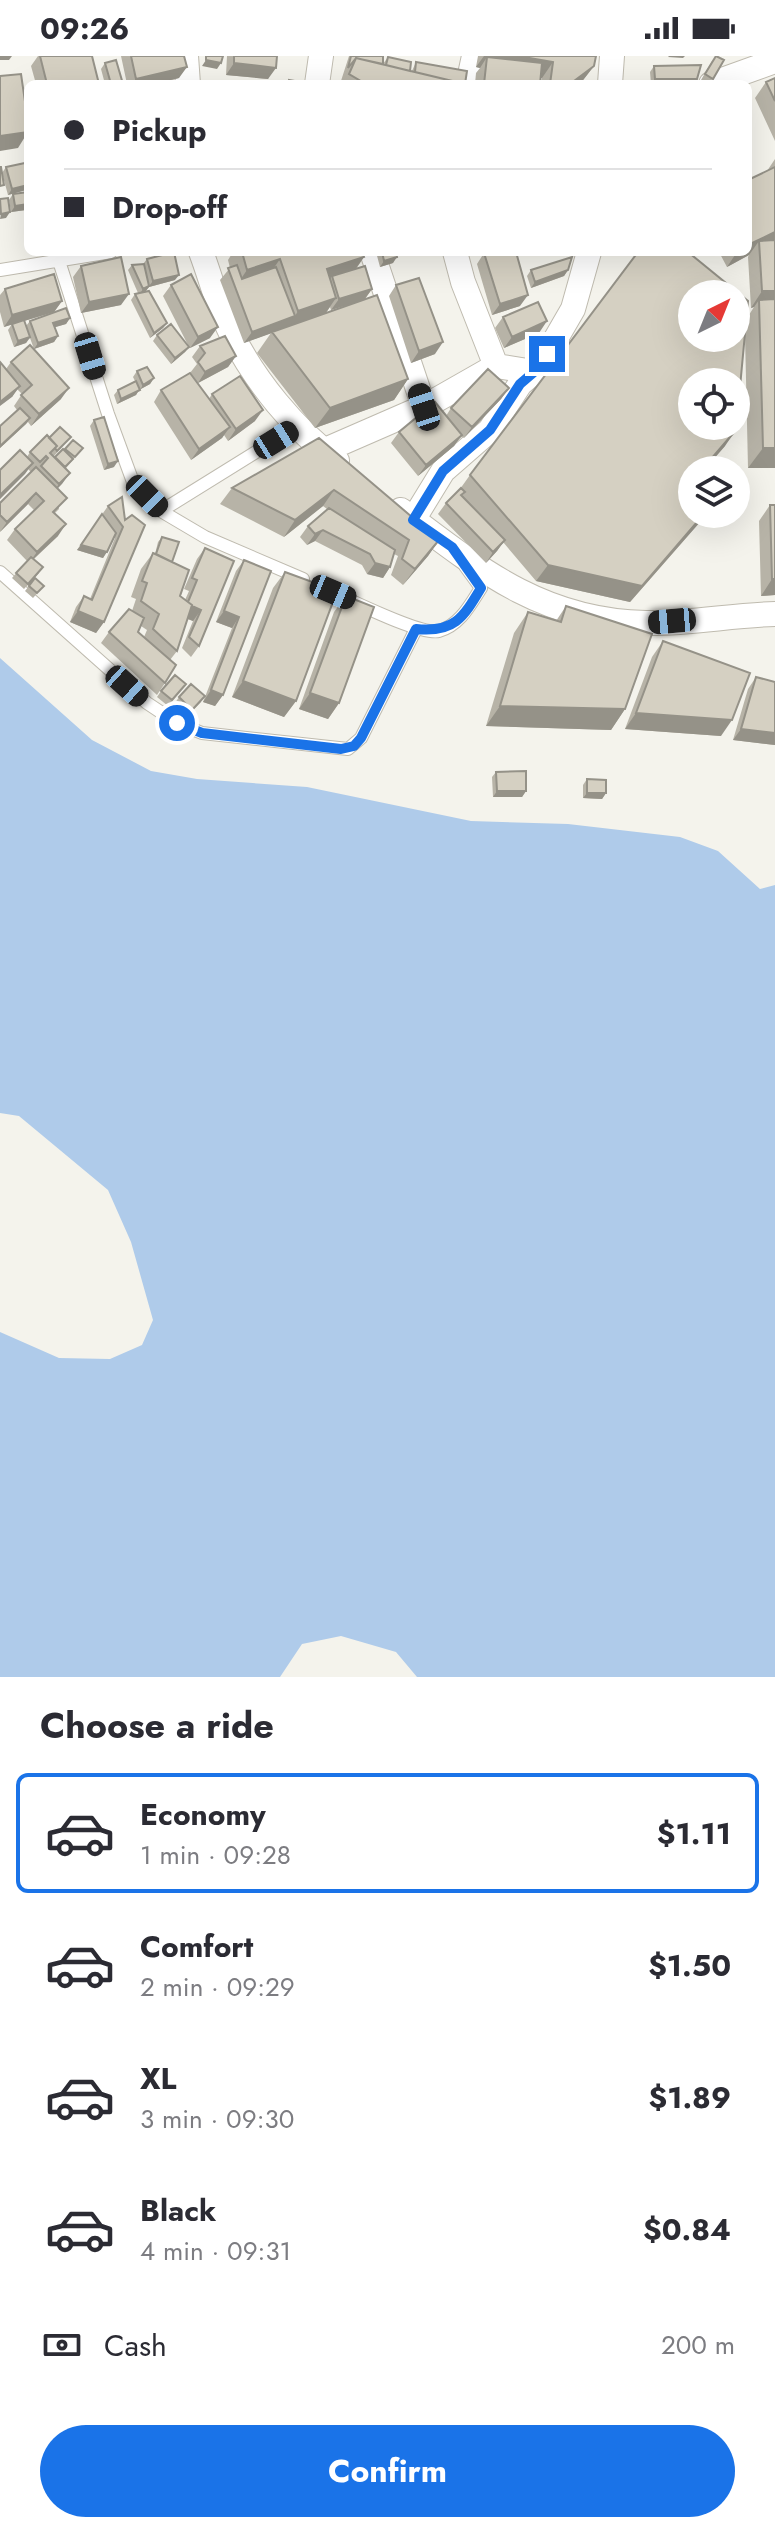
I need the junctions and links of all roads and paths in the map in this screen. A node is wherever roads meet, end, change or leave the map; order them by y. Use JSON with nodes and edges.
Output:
{"nodes":[{"id":1,"x":186,"y":56,"type":"edge"},
{"id":2,"x":321,"y":56,"type":"edge"},
{"id":3,"x":474,"y":56,"type":"edge"},
{"id":4,"x":612,"y":56,"type":"edge"},
{"id":5,"x":775,"y":61,"type":"edge"},
{"id":6,"x":188,"y":80,"type":"edge"},
{"id":7,"x":318,"y":80,"type":"edge"},
{"id":8,"x":469,"y":80,"type":"edge"},
{"id":9,"x":610,"y":80,"type":"edge"},
{"id":10,"x":722,"y":80,"type":"edge"},
{"id":11,"x":88,"y":256,"type":"edge"},
{"id":12,"x":202,"y":256,"type":"edge"},
{"id":13,"x":373,"y":256,"type":"edge"},
{"id":14,"x":456,"y":256,"type":"edge"},
{"id":15,"x":588,"y":256,"type":"edge"},
{"id":16,"x":59,"y":261,"type":"junction"},
{"id":17,"x":0,"y":270,"type":"edge"},
{"id":18,"x":496,"y":366,"type":"junction"},
{"id":19,"x":534,"y":372,"type":"junction"},
{"id":20,"x":424,"y":407,"type":"junction"},
{"id":21,"x":298,"y":426,"type":"junction"},
{"id":22,"x":323,"y":451,"type":"junction"},
{"id":23,"x":357,"y":477,"type":"edge"},
{"id":24,"x":380,"y":494,"type":"edge"},
{"id":25,"x":161,"y":511,"type":"junction"},
{"id":26,"x":413,"y":520,"type":"junction"},
{"id":27,"x":452,"y":547,"type":"junction"},
{"id":28,"x":0,"y":572,"type":"edge"},
{"id":29,"x":775,"y":614,"type":"edge"},
{"id":30,"x":416,"y":629,"type":"junction"}],
"edges":[{"from":1,"to":6,"type":"street"},
{"from":2,"to":7,"type":"street"},
{"from":3,"to":8,"type":"street"},
{"from":4,"to":9,"type":"street"},
{"from":5,"to":10,"type":"street"},
{"from":11,"to":16,"type":"lane"},
{"from":12,"to":21,"type":"street"},
{"from":13,"to":20,"type":"street"},
{"from":14,"to":18,"type":"street"},
{"from":15,"to":19,"type":"street"},
{"from":16,"to":17,"type":"lane"},
{"from":16,"to":25,"type":"lane"},
{"from":18,"to":19,"type":"street"},
{"from":18,"to":20,"type":"street"},
{"from":19,"to":26,"type":"street"},
{"from":20,"to":22,"type":"street"},
{"from":21,"to":22,"type":"street"},
{"from":21,"to":25,"type":"lane"},
{"from":22,"to":23,"type":"street"},
{"from":24,"to":26,"type":"street"},
{"from":25,"to":30,"type":"lane"},
{"from":26,"to":27,"type":"street"},
{"from":27,"to":29,"type":"street"},
{"from":27,"to":30,"type":"lane"},
{"from":28,"to":30,"type":"lane"}]}
